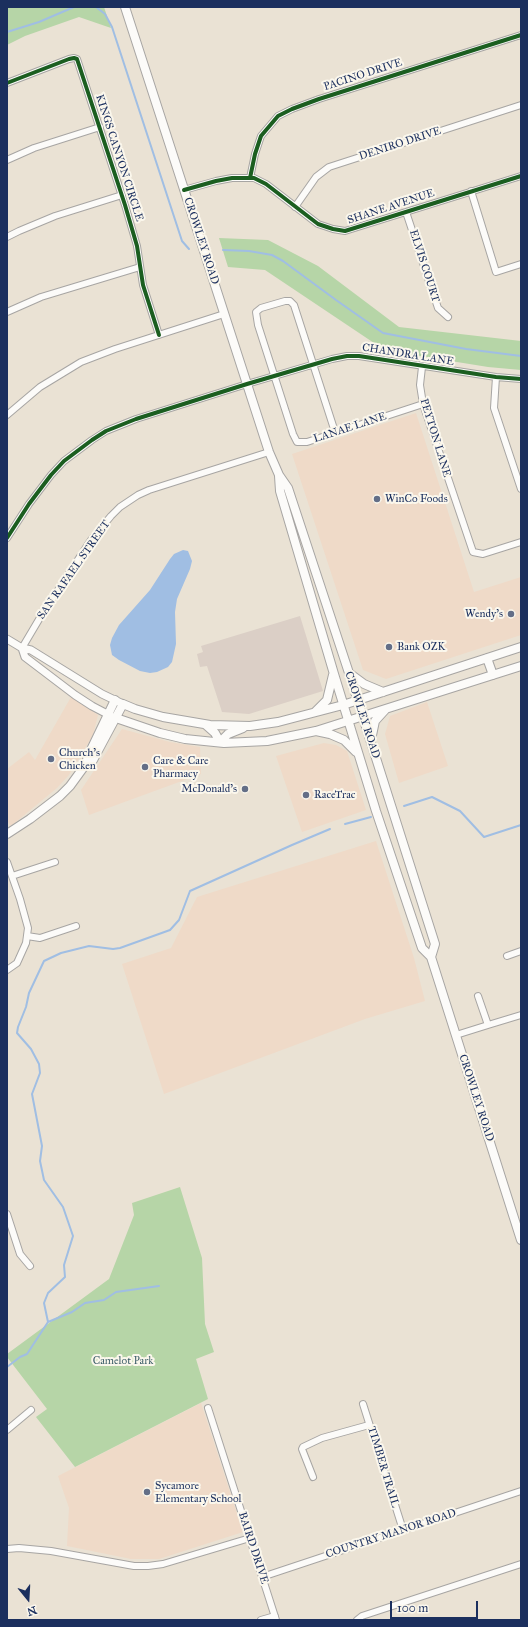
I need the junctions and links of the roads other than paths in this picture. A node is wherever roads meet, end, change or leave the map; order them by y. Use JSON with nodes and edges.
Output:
{"nodes":[{"id":1,"x":125,"y":7,"type":"edge"},
{"id":2,"x":521,"y":35,"type":"edge"},
{"id":3,"x":7,"y":82,"type":"edge"},
{"id":4,"x":521,"y":105,"type":"edge"},
{"id":5,"x":100,"y":127,"type":"junction"},
{"id":6,"x":7,"y":160,"type":"edge"},
{"id":7,"x":521,"y":176,"type":"edge"},
{"id":8,"x":250,"y":178,"type":"junction"},
{"id":9,"x":184,"y":190,"type":"junction"},
{"id":10,"x":471,"y":192,"type":"junction"},
{"id":11,"x":122,"y":195,"type":"junction"},
{"id":12,"x":295,"y":207,"type":"junction"},
{"id":13,"x":406,"y":212,"type":"junction"},
{"id":14,"x":7,"y":237,"type":"edge"},
{"id":15,"x":521,"y":264,"type":"edge"},
{"id":16,"x":140,"y":267,"type":"junction"},
{"id":17,"x":7,"y":312,"type":"edge"},
{"id":18,"x":224,"y":314,"type":"junction"},
{"id":19,"x":448,"y":317,"type":"dead end"},
{"id":20,"x":159,"y":335,"type":"junction"},
{"id":21,"x":314,"y":365,"type":"junction"},
{"id":22,"x":422,"y":367,"type":"junction"},
{"id":23,"x":274,"y":377,"type":"junction"},
{"id":24,"x":496,"y":378,"type":"junction"},
{"id":25,"x":521,"y":379,"type":"edge"},
{"id":26,"x":247,"y":384,"type":"junction"},
{"id":27,"x":423,"y":404,"type":"junction"},
{"id":28,"x":8,"y":411,"type":"edge"},
{"id":29,"x":335,"y":432,"type":"junction"},
{"id":30,"x":269,"y":452,"type":"junction"},
{"id":31,"x":279,"y":475,"type":"junction"},
{"id":32,"x":521,"y":488,"type":"edge"},
{"id":33,"x":285,"y":508,"type":"junction"},
{"id":34,"x":7,"y":538,"type":"edge"},
{"id":35,"x":521,"y":542,"type":"edge"},
{"id":36,"x":313,"y":565,"type":"junction"},
{"id":37,"x":7,"y":638,"type":"edge"},
{"id":38,"x":521,"y":647,"type":"edge"},
{"id":39,"x":22,"y":648,"type":"junction"},
{"id":40,"x":487,"y":658,"type":"junction"},
{"id":41,"x":521,"y":666,"type":"edge"},
{"id":42,"x":349,"y":673,"type":"junction"},
{"id":43,"x":334,"y":674,"type":"junction"},
{"id":44,"x":493,"y":675,"type":"junction"},
{"id":45,"x":383,"y":692,"type":"junction"},
{"id":46,"x":357,"y":700,"type":"junction"},
{"id":47,"x":119,"y":702,"type":"junction"},
{"id":48,"x":343,"y":705,"type":"junction"},
{"id":49,"x":386,"y":709,"type":"junction"},
{"id":50,"x":313,"y":714,"type":"junction"},
{"id":51,"x":112,"y":716,"type":"junction"},
{"id":52,"x":362,"y":716,"type":"junction"},
{"id":53,"x":348,"y":721,"type":"junction"},
{"id":54,"x":205,"y":724,"type":"junction"},
{"id":55,"x":250,"y":726,"type":"junction"},
{"id":56,"x":316,"y":731,"type":"junction"},
{"id":57,"x":371,"y":741,"type":"junction"},
{"id":58,"x":220,"y":742,"type":"junction"},
{"id":59,"x":359,"y":756,"type":"junction"},
{"id":60,"x":7,"y":834,"type":"edge"},
{"id":61,"x":7,"y":862,"type":"edge"},
{"id":62,"x":55,"y":862,"type":"dead end"},
{"id":63,"x":12,"y":876,"type":"junction"},
{"id":64,"x":76,"y":926,"type":"dead end"},
{"id":65,"x":27,"y":936,"type":"junction"},
{"id":66,"x":521,"y":951,"type":"edge"},
{"id":67,"x":507,"y":956,"type":"dead end"},
{"id":68,"x":431,"y":957,"type":"junction"},
{"id":69,"x":7,"y":970,"type":"edge"},
{"id":70,"x":478,"y":996,"type":"dead end"},
{"id":71,"x":521,"y":1015,"type":"edge"},
{"id":72,"x":488,"y":1025,"type":"junction"},
{"id":73,"x":456,"y":1035,"type":"junction"},
{"id":74,"x":7,"y":1214,"type":"edge"},
{"id":75,"x":521,"y":1240,"type":"edge"},
{"id":76,"x":30,"y":1266,"type":"dead end"},
{"id":77,"x":363,"y":1404,"type":"dead end"},
{"id":78,"x":208,"y":1408,"type":"dead end"},
{"id":79,"x":31,"y":1410,"type":"dead end"},
{"id":80,"x":369,"y":1424,"type":"junction"},
{"id":81,"x":7,"y":1430,"type":"edge"},
{"id":82,"x":313,"y":1477,"type":"dead end"},
{"id":83,"x":521,"y":1491,"type":"edge"},
{"id":84,"x":402,"y":1530,"type":"junction"},
{"id":85,"x":250,"y":1538,"type":"junction"},
{"id":86,"x":7,"y":1549,"type":"edge"},
{"id":87,"x":521,"y":1564,"type":"edge"},
{"id":88,"x":262,"y":1577,"type":"junction"},
{"id":89,"x":275,"y":1618,"type":"edge"},
{"id":90,"x":261,"y":1620,"type":"edge"},
{"id":91,"x":357,"y":1620,"type":"edge"}],
"edges":[{"from":1,"to":9,"type":"main road","name":"CROWLEY ROAD"},
{"from":2,"to":8,"type":"street","name":"PACINO DRIVE"},
{"from":3,"to":5,"type":"street","name":"KINGS CANYON CIRCLE"},
{"from":4,"to":12,"type":"street","name":"DENIRO DRIVE"},
{"from":5,"to":6,"type":"street"},
{"from":5,"to":11,"type":"street","name":"KINGS CANYON CIRCLE"},
{"from":7,"to":10,"type":"street","name":"SHANE AVENUE"},
{"from":8,"to":9,"type":"street","name":"SHANE AVENUE"},
{"from":8,"to":12,"type":"street","name":"SHANE AVENUE"},
{"from":9,"to":18,"type":"main road","name":"CROWLEY ROAD"},
{"from":10,"to":13,"type":"street","name":"SHANE AVENUE"},
{"from":10,"to":15,"type":"street"},
{"from":11,"to":14,"type":"street"},
{"from":11,"to":16,"type":"street","name":"KINGS CANYON CIRCLE"},
{"from":12,"to":13,"type":"street","name":"SHANE AVENUE"},
{"from":13,"to":19,"type":"street","name":"ELVIS COURT"},
{"from":16,"to":17,"type":"street"},
{"from":16,"to":20,"type":"street","name":"KINGS CANYON CIRCLE"},
{"from":18,"to":20,"type":"street"},
{"from":18,"to":26,"type":"main road","name":"CROWLEY ROAD"},
{"from":20,"to":28,"type":"street"},
{"from":21,"to":22,"type":"street","name":"CHANDRA LANE"},
{"from":21,"to":23,"type":"street","name":"CHANDRA LANE"},
{"from":21,"to":23,"type":"street"},
{"from":21,"to":29,"type":"street"},
{"from":22,"to":24,"type":"street","name":"CHANDRA LANE"},
{"from":22,"to":27,"type":"street","name":"PEYTON LANE"},
{"from":23,"to":26,"type":"street","name":"CHANDRA LANE"},
{"from":23,"to":29,"type":"street","name":"LANAE LANE"},
{"from":24,"to":25,"type":"street","name":"CHANDRA LANE"},
{"from":24,"to":32,"type":"street"},
{"from":26,"to":30,"type":"main road","name":"CROWLEY ROAD"},
{"from":26,"to":34,"type":"street","name":"CHANDRA LANE"},
{"from":27,"to":29,"type":"street","name":"LANAE LANE"},
{"from":27,"to":35,"type":"street","name":"PEYTON LANE"},
{"from":30,"to":31,"type":"main road","name":"CROWLEY ROAD"},
{"from":30,"to":39,"type":"street","name":"SAN RAFAEL STREET"},
{"from":31,"to":33,"type":"main road","name":"CROWLEY ROAD"},
{"from":31,"to":36,"type":"main road","name":"CROWLEY ROAD"},
{"from":33,"to":36,"type":"main road"},
{"from":33,"to":43,"type":"main road","name":"CROWLEY ROAD"},
{"from":36,"to":42,"type":"main road","name":"CROWLEY ROAD"},
{"from":37,"to":39,"type":"street"},
{"from":38,"to":40,"type":"main road"},
{"from":39,"to":47,"type":"street"},
{"from":39,"to":51,"type":"street"},
{"from":40,"to":44,"type":"main road"},
{"from":40,"to":45,"type":"main road"},
{"from":41,"to":44,"type":"main road"},
{"from":42,"to":45,"type":"main road"},
{"from":42,"to":46,"type":"main road","name":"CROWLEY ROAD"},
{"from":43,"to":48,"type":"main road","name":"CROWLEY ROAD"},
{"from":43,"to":50,"type":"main road"},
{"from":44,"to":49,"type":"main road"},
{"from":45,"to":46,"type":"main road"},
{"from":46,"to":48,"type":"main road"},
{"from":46,"to":52,"type":"main road","name":"CROWLEY ROAD"},
{"from":47,"to":51,"type":"main road"},
{"from":47,"to":54,"type":"main road"},
{"from":48,"to":50,"type":"main road"},
{"from":48,"to":53,"type":"main road","name":"CROWLEY ROAD"},
{"from":49,"to":52,"type":"main road"},
{"from":49,"to":57,"type":"main road"},
{"from":50,"to":55,"type":"main road"},
{"from":51,"to":58,"type":"main road"},
{"from":51,"to":60,"type":"main road"},
{"from":52,"to":53,"type":"main road"},
{"from":52,"to":57,"type":"main road","name":"CROWLEY ROAD"},
{"from":53,"to":56,"type":"main road"},
{"from":53,"to":59,"type":"main road","name":"CROWLEY ROAD"},
{"from":54,"to":55,"type":"main road"},
{"from":54,"to":58,"type":"main road"},
{"from":55,"to":58,"type":"main road"},
{"from":56,"to":58,"type":"main road"},
{"from":56,"to":59,"type":"main road"},
{"from":57,"to":68,"type":"main road","name":"CROWLEY ROAD"},
{"from":59,"to":68,"type":"main road","name":"CROWLEY ROAD"},
{"from":61,"to":63,"type":"street"},
{"from":62,"to":63,"type":"street"},
{"from":63,"to":65,"type":"street"},
{"from":64,"to":65,"type":"street"},
{"from":65,"to":69,"type":"street"},
{"from":66,"to":67,"type":"street"},
{"from":68,"to":73,"type":"main road","name":"CROWLEY ROAD"},
{"from":70,"to":72,"type":"street"},
{"from":71,"to":72,"type":"street"},
{"from":72,"to":73,"type":"street"},
{"from":73,"to":75,"type":"main road","name":"CROWLEY ROAD"},
{"from":74,"to":76,"type":"street"},
{"from":77,"to":80,"type":"street","name":"TIMBER TRAIL"},
{"from":78,"to":85,"type":"street","name":"BAIRD DRIVE"},
{"from":79,"to":81,"type":"street"},
{"from":80,"to":82,"type":"street"},
{"from":80,"to":84,"type":"street","name":"TIMBER TRAIL"},
{"from":83,"to":84,"type":"street","name":"COUNTRY MANOR ROAD"},
{"from":84,"to":88,"type":"street","name":"COUNTRY MANOR ROAD"},
{"from":85,"to":86,"type":"street"},
{"from":85,"to":88,"type":"street","name":"BAIRD DRIVE"},
{"from":87,"to":91,"type":"street"},
{"from":88,"to":89,"type":"street","name":"BAIRD DRIVE"},
{"from":89,"to":90,"type":"street"}]}
